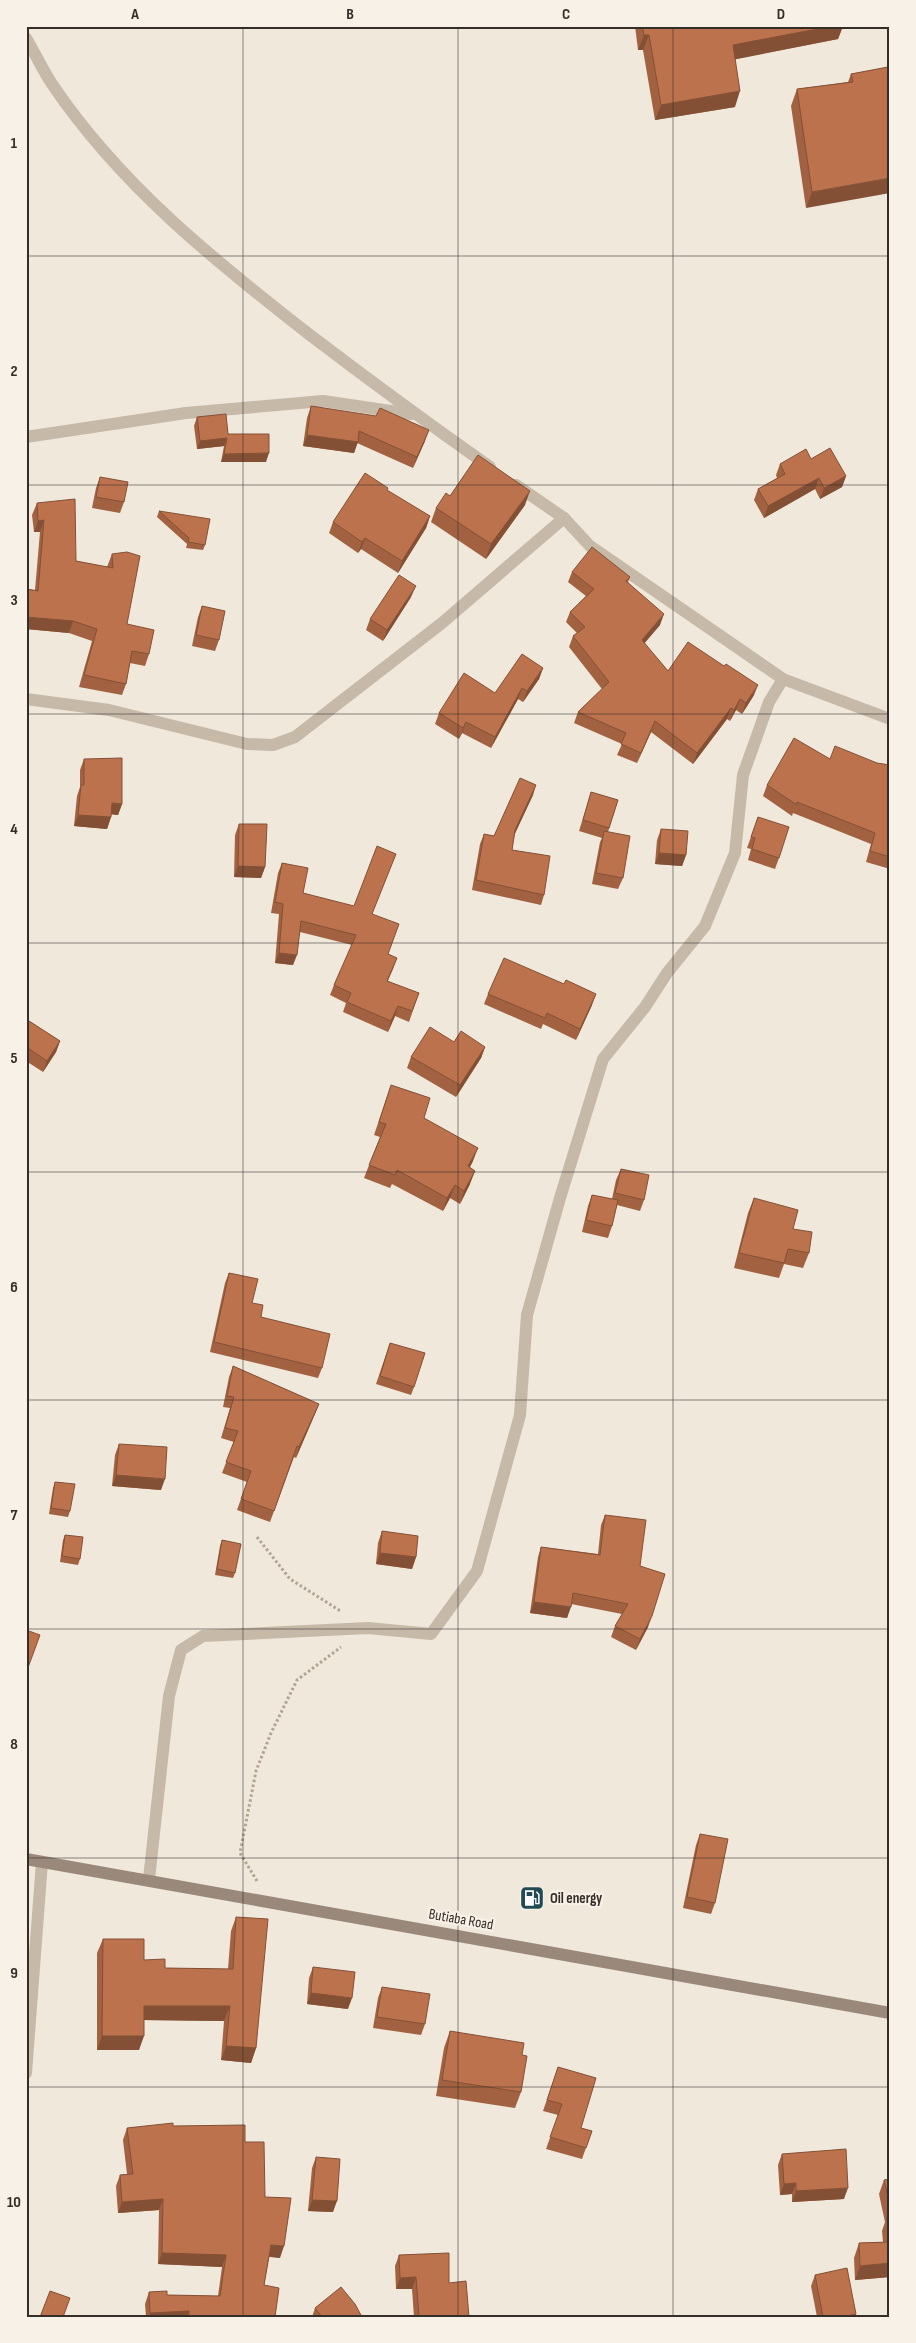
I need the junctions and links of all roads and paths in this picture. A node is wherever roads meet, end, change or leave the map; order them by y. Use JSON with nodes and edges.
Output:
{"nodes":[{"id":1,"x":26,"y":38,"type":"edge"},
{"id":2,"x":414,"y":414,"type":"junction"},
{"id":3,"x":26,"y":437,"type":"edge"},
{"id":4,"x":564,"y":518,"type":"junction"},
{"id":5,"x":783,"y":678,"type":"junction"},
{"id":6,"x":26,"y":699,"type":"edge"},
{"id":7,"x":890,"y":719,"type":"edge"},
{"id":8,"x":257,"y":1537,"type":"dead end"},
{"id":9,"x":368,"y":1628,"type":"junction"},
{"id":10,"x":344,"y":1645,"type":"dead end"},
{"id":11,"x":26,"y":1859,"type":"edge"},
{"id":12,"x":42,"y":1862,"type":"junction"},
{"id":13,"x":149,"y":1880,"type":"junction"},
{"id":14,"x":270,"y":1903,"type":"junction"},
{"id":15,"x":890,"y":2014,"type":"edge"},
{"id":16,"x":26,"y":2072,"type":"edge"}],
"edges":[{"from":1,"to":2,"type":"street"},
{"from":2,"to":3,"type":"street"},
{"from":2,"to":4,"type":"street"},
{"from":4,"to":5,"type":"street"},
{"from":4,"to":6,"type":"street"},
{"from":5,"to":7,"type":"street"},
{"from":5,"to":9,"type":"street"},
{"from":8,"to":9,"type":"path"},
{"from":9,"to":13,"type":"street"},
{"from":10,"to":14,"type":"path"},
{"from":11,"to":12,"type":"main road","name":"Butiaba Road"},
{"from":12,"to":13,"type":"main road","name":"Butiaba Road"},
{"from":12,"to":16,"type":"street"},
{"from":13,"to":14,"type":"main road","name":"Butiaba Road"},
{"from":14,"to":15,"type":"main road","name":"Butiaba Road"}]}
